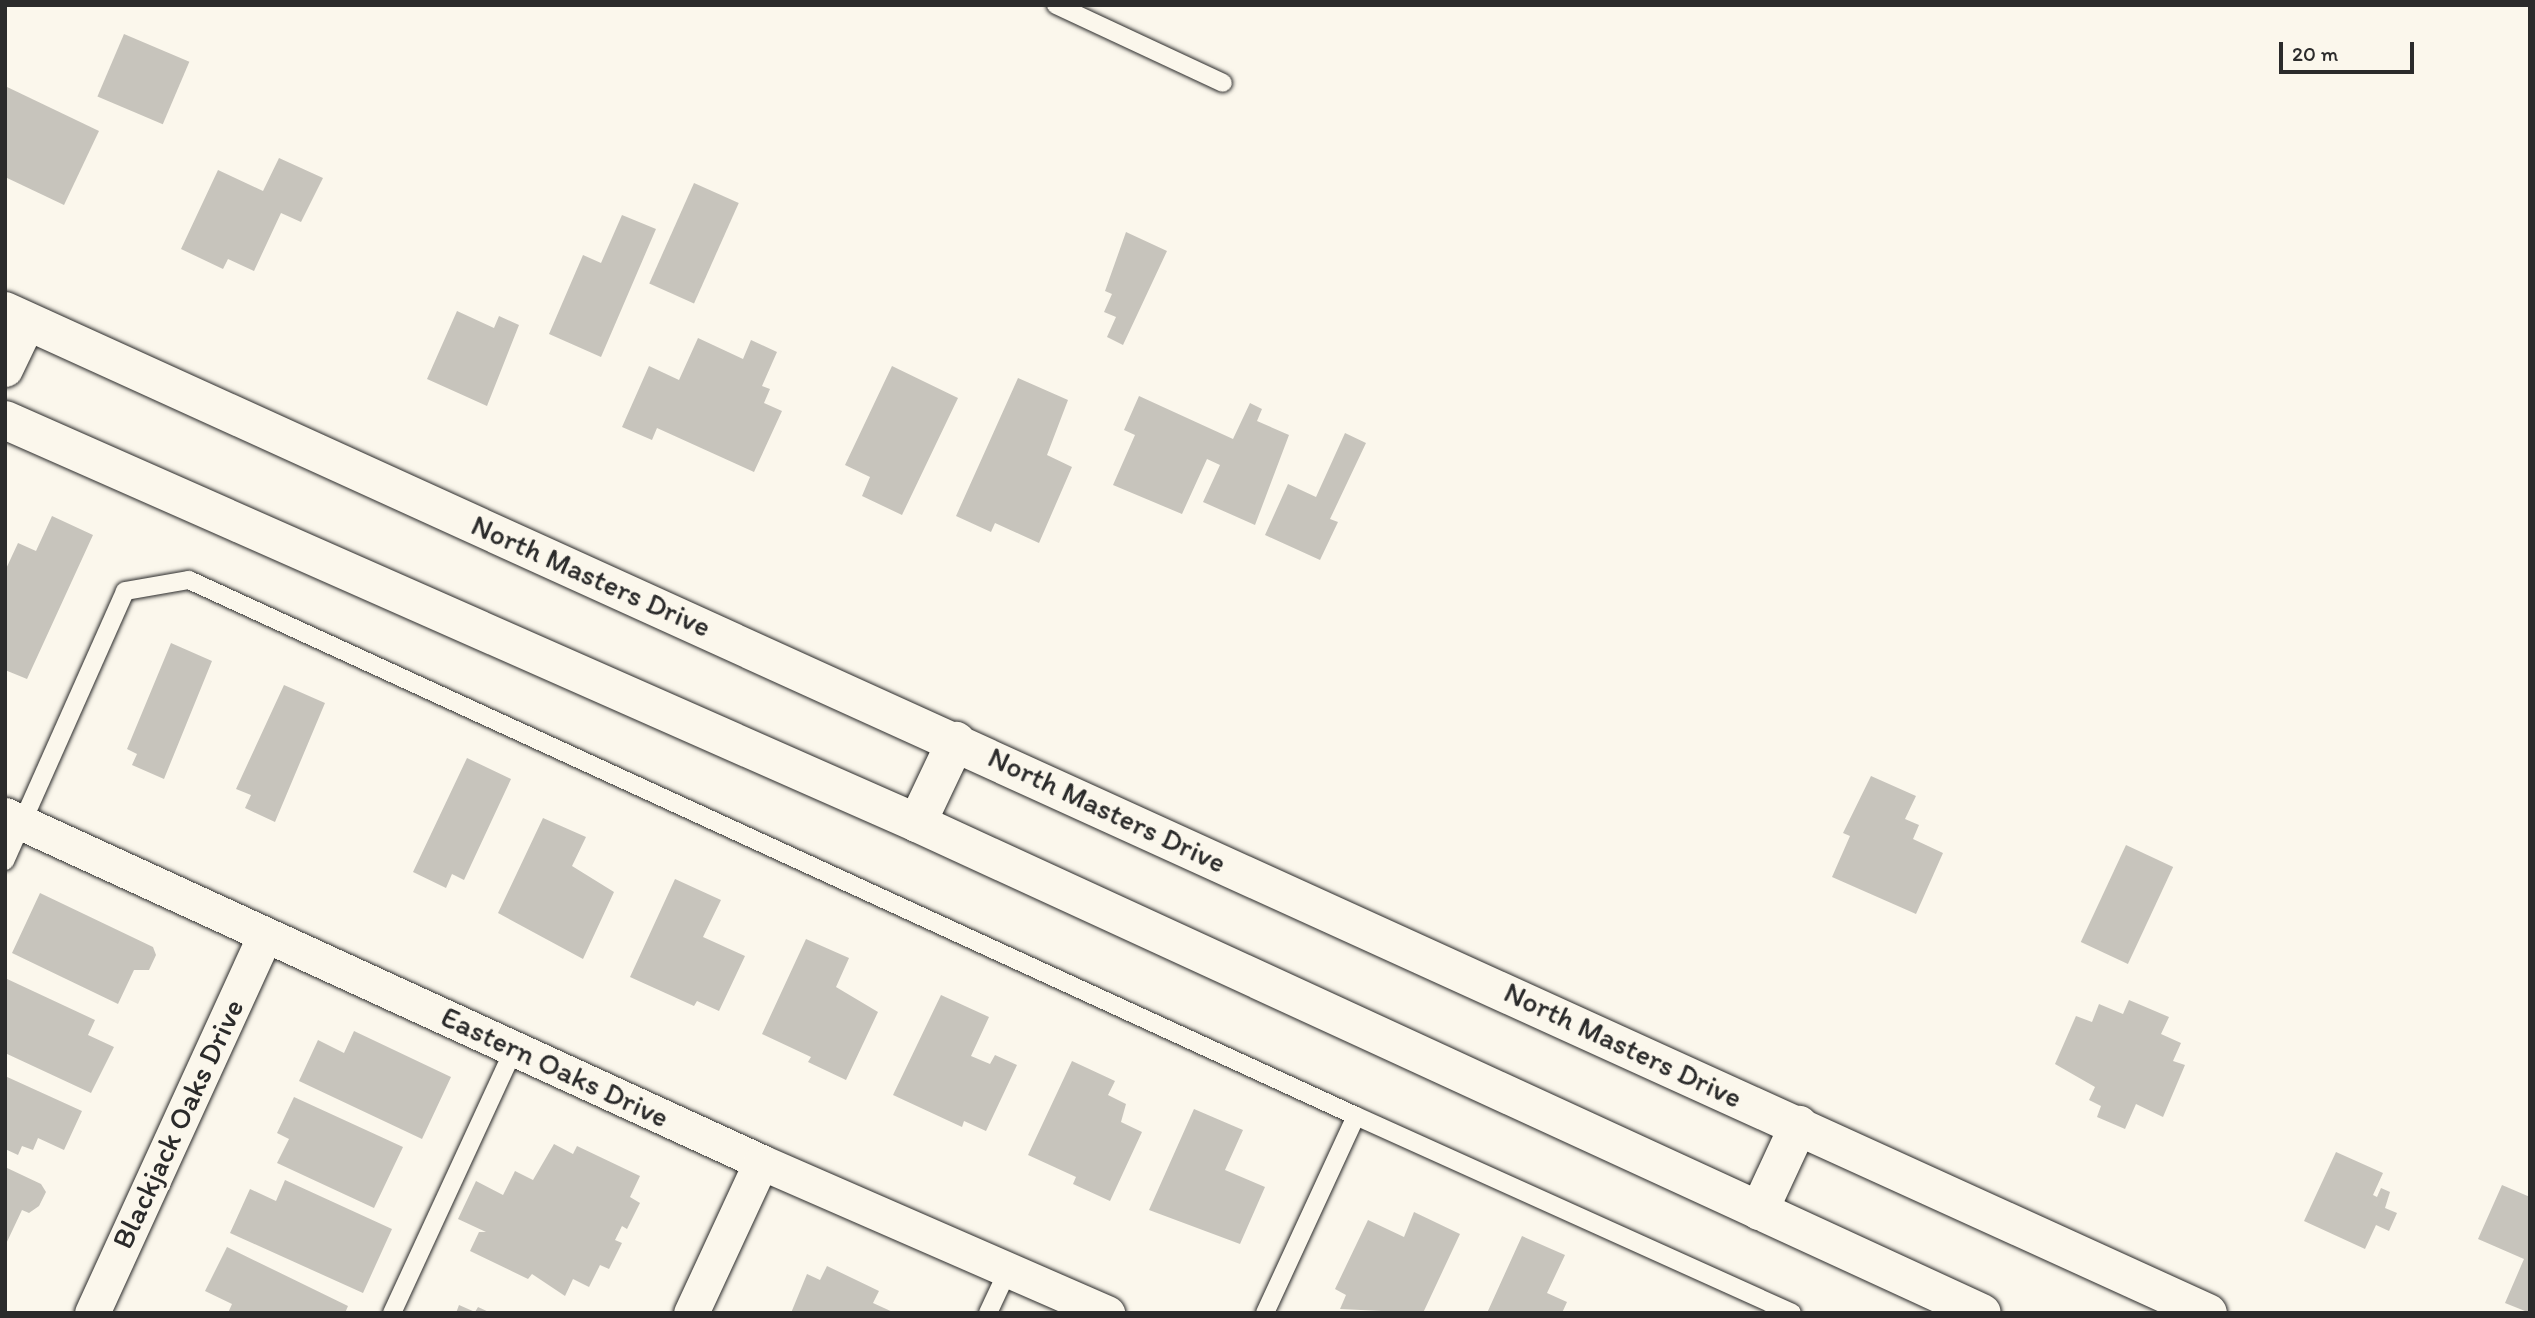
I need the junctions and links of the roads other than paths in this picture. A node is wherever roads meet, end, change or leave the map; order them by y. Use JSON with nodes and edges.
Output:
{"nodes":[{"id":1,"x":1056,"y":5,"type":"edge"},
{"id":2,"x":1223,"y":83,"type":"dead end"},
{"id":3,"x":17,"y":316,"type":"edge"},
{"id":4,"x":5,"y":369,"type":"edge"},
{"id":5,"x":5,"y":420,"type":"edge"},
{"id":6,"x":956,"y":741,"type":"junction"},
{"id":7,"x":14,"y":819,"type":"edge"},
{"id":8,"x":917,"y":823,"type":"junction"},
{"id":9,"x":5,"y":861,"type":"edge"},
{"id":10,"x":265,"y":935,"type":"junction"},
{"id":11,"x":514,"y":1049,"type":"junction"},
{"id":12,"x":1356,"y":1116,"type":"junction"},
{"id":13,"x":1799,"y":1125,"type":"junction"},
{"id":14,"x":761,"y":1162,"type":"junction"},
{"id":15,"x":1759,"y":1211,"type":"junction"},
{"id":16,"x":1009,"y":1268,"type":"junction"},
{"id":17,"x":92,"y":1313,"type":"edge"},
{"id":18,"x":392,"y":1313,"type":"edge"},
{"id":19,"x":691,"y":1313,"type":"edge"},
{"id":20,"x":988,"y":1313,"type":"edge"},
{"id":21,"x":1107,"y":1313,"type":"edge"},
{"id":22,"x":1265,"y":1313,"type":"edge"},
{"id":23,"x":1792,"y":1313,"type":"edge"},
{"id":24,"x":1982,"y":1313,"type":"edge"},
{"id":25,"x":2208,"y":1313,"type":"edge"}],
"edges":[{"from":1,"to":2,"type":"lane"},
{"from":3,"to":4,"type":"street"},
{"from":3,"to":6,"type":"main road","name":"North Masters Drive"},
{"from":5,"to":8,"type":"main road"},
{"from":6,"to":8,"type":"main road"},
{"from":6,"to":13,"type":"main road","name":"North Masters Drive"},
{"from":7,"to":9,"type":"lane"},
{"from":7,"to":10,"type":"street","name":"Eastern Oaks Drive"},
{"from":7,"to":12,"type":"lane"},
{"from":8,"to":15,"type":"main road"},
{"from":10,"to":11,"type":"street","name":"Eastern Oaks Drive"},
{"from":10,"to":17,"type":"street","name":"Blackjack Oaks Drive"},
{"from":11,"to":14,"type":"street","name":"Eastern Oaks Drive"},
{"from":11,"to":18,"type":"lane"},
{"from":12,"to":22,"type":"lane"},
{"from":12,"to":23,"type":"lane"},
{"from":13,"to":15,"type":"main road"},
{"from":13,"to":25,"type":"main road","name":"North Masters Drive"},
{"from":14,"to":16,"type":"street","name":"Eastern Oaks Drive"},
{"from":14,"to":19,"type":"street"},
{"from":15,"to":24,"type":"main road"},
{"from":16,"to":20,"type":"lane"},
{"from":16,"to":21,"type":"street","name":"Eastern Oaks Drive"}]}
